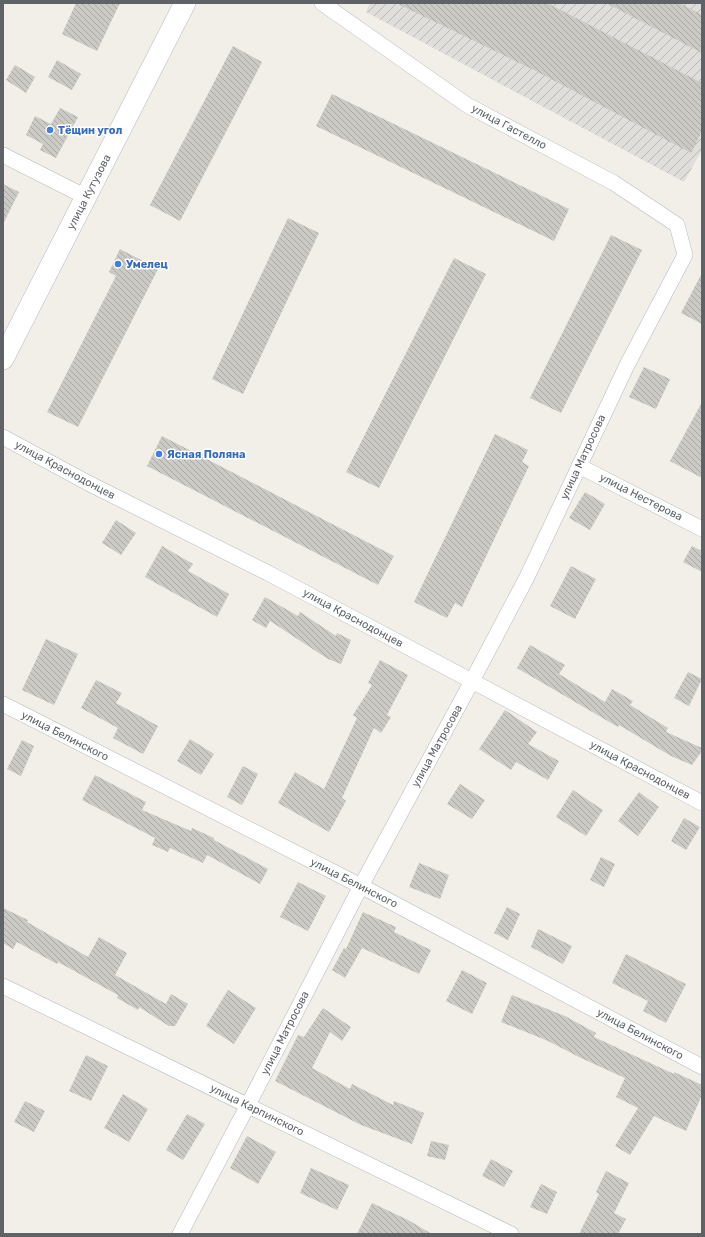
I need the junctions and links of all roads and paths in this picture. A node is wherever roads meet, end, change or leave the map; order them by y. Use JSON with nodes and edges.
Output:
{"nodes":[{"id":1,"x":185,"y":3,"type":"edge"},
{"id":2,"x":322,"y":3,"type":"edge"},
{"id":3,"x":3,"y":155,"type":"edge"},
{"id":4,"x":86,"y":198,"type":"junction"},
{"id":5,"x":685,"y":255,"type":"joint"},
{"id":6,"x":3,"y":359,"type":"edge"},
{"id":7,"x":3,"y":437,"type":"edge"},
{"id":8,"x":579,"y":466,"type":"junction"},
{"id":9,"x":702,"y":529,"type":"edge"},
{"id":10,"x":472,"y":682,"type":"junction"},
{"id":11,"x":3,"y":704,"type":"edge"},
{"id":12,"x":702,"y":803,"type":"edge"},
{"id":13,"x":361,"y":886,"type":"junction"},
{"id":14,"x":3,"y":986,"type":"edge"},
{"id":15,"x":702,"y":1067,"type":"edge"},
{"id":16,"x":248,"y":1105,"type":"junction"},
{"id":17,"x":180,"y":1234,"type":"edge"},
{"id":18,"x":512,"y":1234,"type":"edge"}],
"edges":[{"from":1,"to":4,"type":"main road","name":"улица Кутузова"},
{"from":2,"to":5,"type":"street","name":"улица Гастелло"},
{"from":3,"to":4,"type":"street"},
{"from":4,"to":6,"type":"main road","name":"улица Кутузова"},
{"from":5,"to":8,"type":"street","name":"улица Матросова"},
{"from":7,"to":10,"type":"street","name":"улица Краснодонцев"},
{"from":8,"to":9,"type":"street","name":"улица Нестерова"},
{"from":8,"to":10,"type":"street","name":"улица Матросова"},
{"from":10,"to":12,"type":"street","name":"улица Краснодонцев"},
{"from":10,"to":13,"type":"street","name":"улица Матросова"},
{"from":11,"to":13,"type":"street","name":"улица Белинского"},
{"from":13,"to":15,"type":"street","name":"улица Белинского"},
{"from":13,"to":16,"type":"street","name":"улица Матросова"},
{"from":14,"to":16,"type":"street","name":"улица Карпинского"},
{"from":16,"to":17,"type":"street","name":"улица Матросова"},
{"from":16,"to":18,"type":"street","name":"улица Карпинского"}]}
